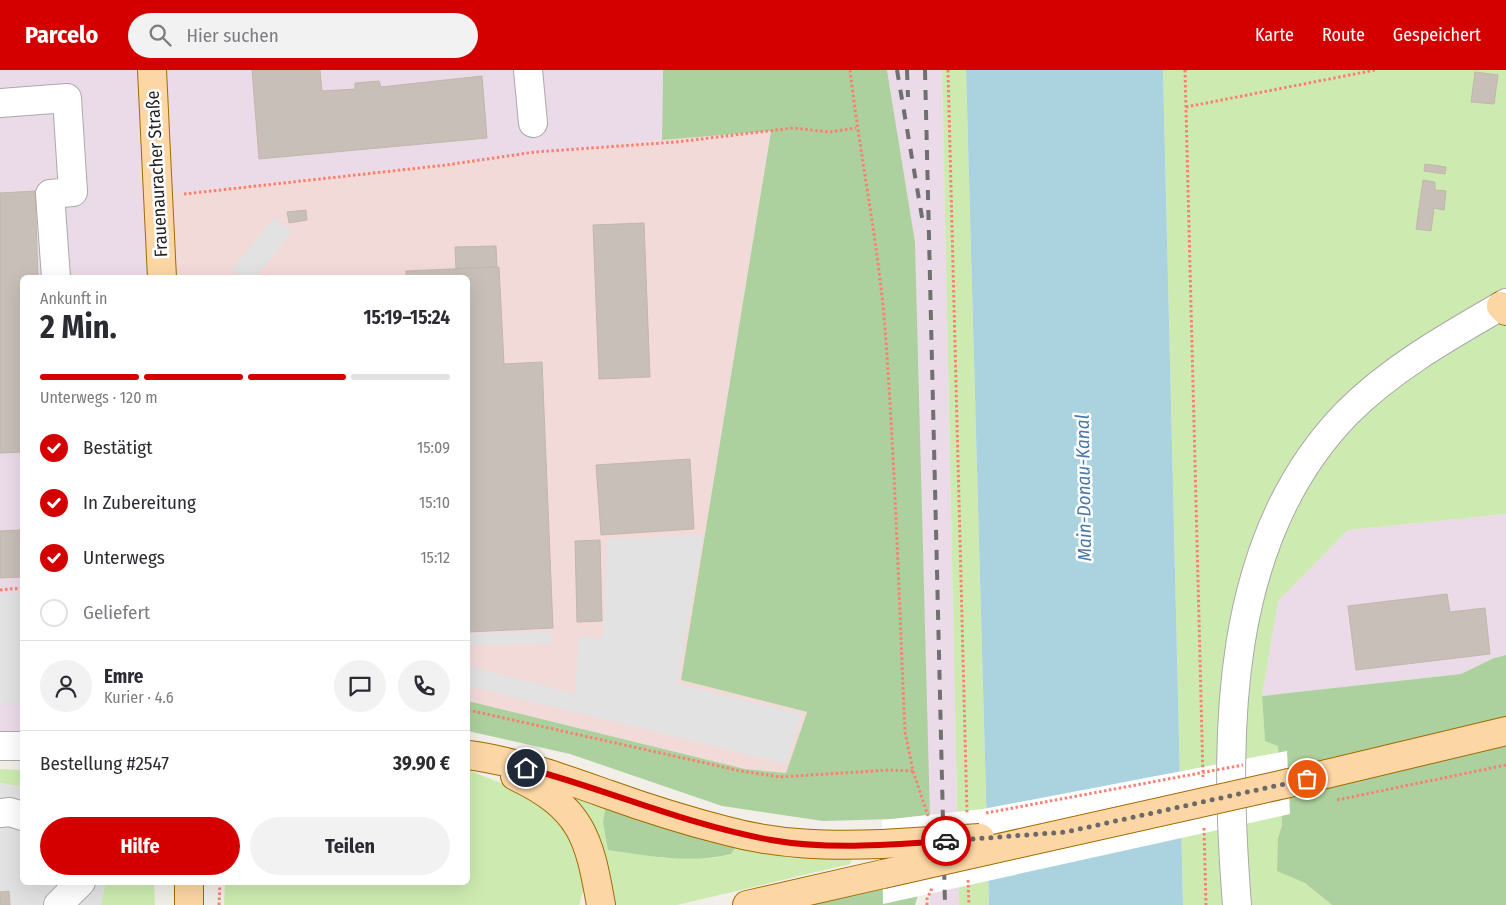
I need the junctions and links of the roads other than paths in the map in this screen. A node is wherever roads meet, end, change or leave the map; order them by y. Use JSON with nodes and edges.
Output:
{"nodes":[{"id":1,"x":152,"y":70,"type":"edge"},
{"id":2,"x":528,"y":70,"type":"edge"},
{"id":3,"x":0,"y":103,"type":"edge"},
{"id":4,"x":533,"y":123,"type":"dead end"},
{"id":5,"x":56,"y":275,"type":"edge"},
{"id":6,"x":162,"y":275,"type":"edge"},
{"id":7,"x":1504,"y":307,"type":"edge"},
{"id":8,"x":1506,"y":731,"type":"edge"},
{"id":9,"x":0,"y":746,"type":"edge"},
{"id":10,"x":20,"y":746,"type":"edge"},
{"id":11,"x":470,"y":755,"type":"edge"},
{"id":12,"x":0,"y":813,"type":"edge"},
{"id":13,"x":20,"y":815,"type":"edge"},
{"id":14,"x":1066,"y":832,"type":"junction"},
{"id":15,"x":78,"y":885,"type":"edge"},
{"id":16,"x":189,"y":885,"type":"edge"},
{"id":17,"x":58,"y":905,"type":"edge"},
{"id":18,"x":189,"y":905,"type":"edge"},
{"id":19,"x":601,"y":905,"type":"edge"},
{"id":20,"x":747,"y":905,"type":"edge"},
{"id":21,"x":1237,"y":905,"type":"edge"}],
"edges":[{"from":1,"to":6,"type":"main road","name":"Frauenauracher Straße"},
{"from":2,"to":4,"type":"street"},
{"from":3,"to":5,"type":"street"},
{"from":7,"to":21,"type":"street"},
{"from":8,"to":14,"type":"main road","bridge":true},
{"from":9,"to":10,"type":"street"},
{"from":11,"to":14,"type":"main road","bridge":true},
{"from":11,"to":19,"type":"main road"},
{"from":12,"to":13,"type":"street"},
{"from":14,"to":20,"type":"main road","bridge":true},
{"from":15,"to":17,"type":"street"},
{"from":16,"to":18,"type":"main road"}]}
